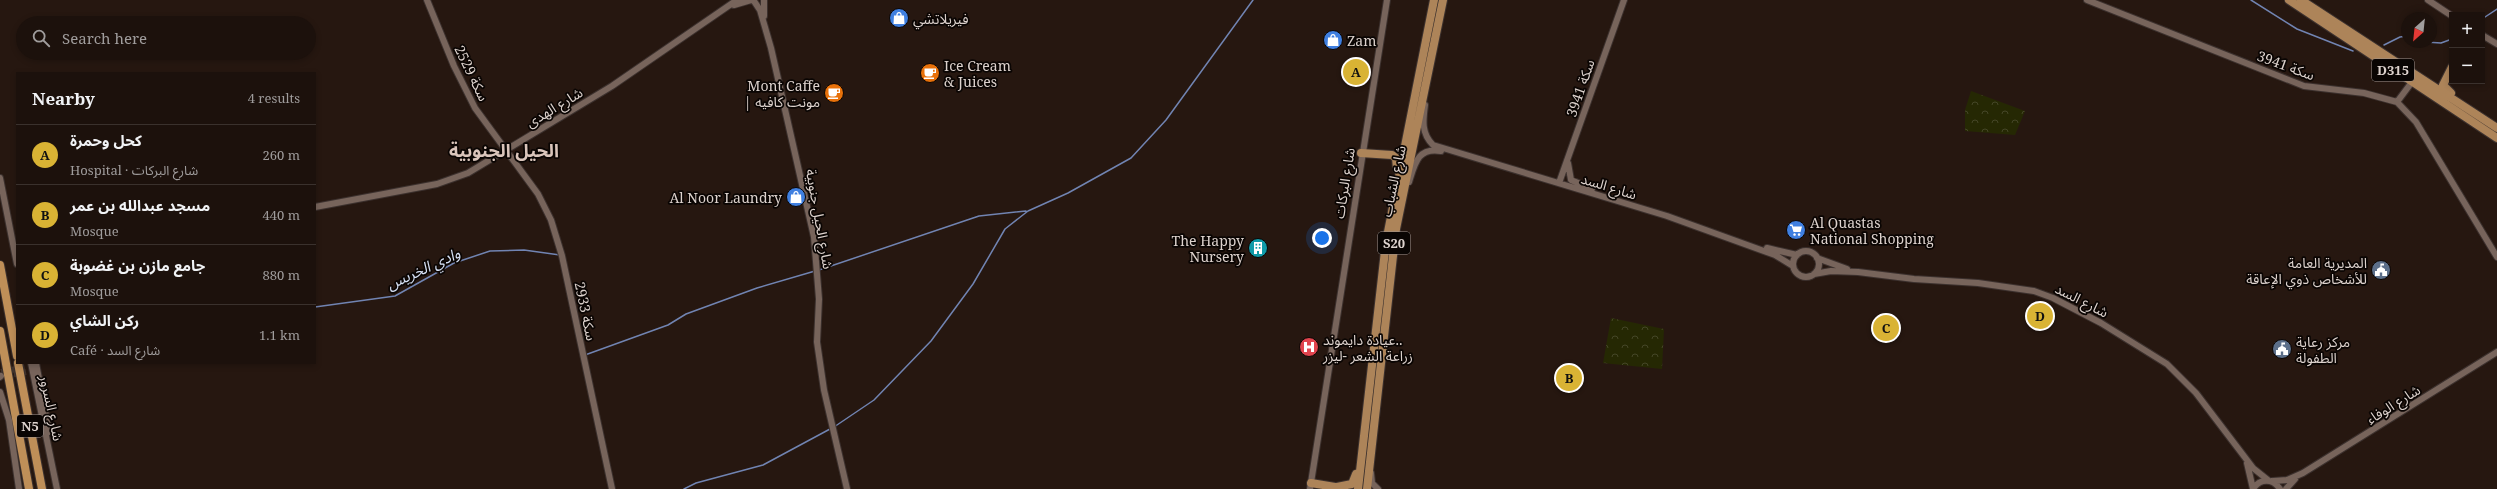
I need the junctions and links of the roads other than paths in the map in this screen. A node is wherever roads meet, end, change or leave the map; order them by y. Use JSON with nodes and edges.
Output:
{"nodes":[{"id":1,"x":427,"y":0,"type":"edge"},
{"id":2,"x":737,"y":0,"type":"edge"},
{"id":3,"x":763,"y":0,"type":"edge"},
{"id":4,"x":1386,"y":0,"type":"edge"},
{"id":5,"x":1434,"y":0,"type":"edge"},
{"id":6,"x":1443,"y":0,"type":"edge"},
{"id":7,"x":1624,"y":0,"type":"edge"},
{"id":8,"x":2087,"y":0,"type":"edge"},
{"id":9,"x":2289,"y":0,"type":"edge"},
{"id":10,"x":2301,"y":0,"type":"edge"},
{"id":11,"x":2428,"y":0,"type":"edge"},
{"id":12,"x":752,"y":1,"type":"edge"},
{"id":13,"x":722,"y":11,"type":"junction"},
{"id":14,"x":2449,"y":14,"type":"edge"},
{"id":15,"x":765,"y":25,"type":"junction"},
{"id":16,"x":2485,"y":37,"type":"edge"},
{"id":17,"x":2497,"y":44,"type":"edge"},
{"id":18,"x":2449,"y":73,"type":"edge"},
{"id":19,"x":1429,"y":75,"type":"junction"},
{"id":20,"x":2412,"y":82,"type":"junction"},
{"id":21,"x":2397,"y":102,"type":"junction"},
{"id":22,"x":1409,"y":122,"type":"junction"},
{"id":23,"x":2497,"y":128,"type":"edge"},
{"id":24,"x":2497,"y":138,"type":"edge"},
{"id":25,"x":505,"y":151,"type":"junction"},
{"id":26,"x":1361,"y":153,"type":"junction"},
{"id":27,"x":1381,"y":154,"type":"junction"},
{"id":28,"x":1459,"y":154,"type":"junction"},
{"id":29,"x":1568,"y":159,"type":"junction"},
{"id":30,"x":0,"y":178,"type":"edge"},
{"id":31,"x":1559,"y":183,"type":"junction"},
{"id":32,"x":1395,"y":190,"type":"junction"},
{"id":33,"x":1610,"y":198,"type":"junction"},
{"id":34,"x":1404,"y":201,"type":"junction"},
{"id":35,"x":316,"y":207,"type":"edge"},
{"id":36,"x":15,"y":239,"type":"edge"},
{"id":37,"x":1738,"y":240,"type":"junction"},
{"id":38,"x":16,"y":252,"type":"edge"},
{"id":39,"x":1796,"y":254,"type":"junction"},
{"id":40,"x":2497,"y":257,"type":"edge"},
{"id":41,"x":1818,"y":258,"type":"junction"},
{"id":42,"x":0,"y":265,"type":"edge"},
{"id":43,"x":1793,"y":266,"type":"junction"},
{"id":44,"x":1858,"y":272,"type":"junction"},
{"id":45,"x":1814,"y":274,"type":"junction"},
{"id":46,"x":0,"y":331,"type":"edge"},
{"id":47,"x":16,"y":351,"type":"edge"},
{"id":48,"x":2496,"y":353,"type":"edge"},
{"id":49,"x":31,"y":367,"type":"edge"},
{"id":50,"x":0,"y":392,"type":"edge"},
{"id":51,"x":0,"y":403,"type":"edge"},
{"id":52,"x":10,"y":433,"type":"junction"},
{"id":53,"x":1373,"y":433,"type":"junction"},
{"id":54,"x":1363,"y":442,"type":"junction"},
{"id":55,"x":2244,"y":456,"type":"junction"},
{"id":56,"x":2303,"y":473,"type":"junction"},
{"id":57,"x":2270,"y":481,"type":"junction"},
{"id":58,"x":1310,"y":486,"type":"edge"},
{"id":59,"x":1337,"y":487,"type":"junction"},
{"id":60,"x":19,"y":489,"type":"edge"},
{"id":61,"x":29,"y":489,"type":"edge"},
{"id":62,"x":42,"y":489,"type":"edge"},
{"id":63,"x":58,"y":489,"type":"edge"},
{"id":64,"x":612,"y":489,"type":"edge"},
{"id":65,"x":847,"y":489,"type":"edge"},
{"id":66,"x":1349,"y":489,"type":"edge"},
{"id":67,"x":1358,"y":489,"type":"edge"},
{"id":68,"x":1367,"y":489,"type":"edge"},
{"id":69,"x":1378,"y":489,"type":"edge"},
{"id":70,"x":2253,"y":489,"type":"edge"},
{"id":71,"x":2280,"y":489,"type":"edge"},
{"id":72,"x":2286,"y":489,"type":"edge"}],
"edges":[{"from":1,"to":25,"type":"street","name":"سكة 2529"},
{"from":2,"to":13,"type":"street","name":"شارع الهدى"},
{"from":3,"to":12,"type":"street","name":"شارع الهدى"},
{"from":3,"to":15,"type":"street"},
{"from":4,"to":26,"type":"street","name":"شارع البركات"},
{"from":5,"to":22,"type":"main road","name":"شارع الشباب","number":"S20"},
{"from":6,"to":19,"type":"main road","name":"شارع الشباب","number":"S20"},
{"from":7,"to":29,"type":"street","name":"سكة 3941"},
{"from":8,"to":21,"type":"street","name":"سكة 3941"},
{"from":9,"to":20,"type":"main road","number":"D315"},
{"from":10,"to":23,"type":"main road","number":"D315"},
{"from":11,"to":14,"type":"street"},
{"from":12,"to":13,"type":"street","name":"شارع الهدى"},
{"from":12,"to":15,"type":"street"},
{"from":13,"to":25,"type":"street","name":"شارع الهدى"},
{"from":15,"to":65,"type":"street","name":"شارع الحيل جنوبية"},
{"from":16,"to":17,"type":"street"},
{"from":18,"to":23,"type":"main road"},
{"from":19,"to":28,"type":"street"},
{"from":19,"to":34,"type":"main road","name":"شارع الشباب","number":"S20"},
{"from":20,"to":21,"type":"street"},
{"from":20,"to":24,"type":"main road","number":"D315"},
{"from":21,"to":40,"type":"street"},
{"from":22,"to":27,"type":"main road"},
{"from":22,"to":32,"type":"main road","name":"شارع الشباب","number":"S20"},
{"from":25,"to":35,"type":"street","name":"شارع الهدى"},
{"from":25,"to":64,"type":"street","name":"سكة 2933"},
{"from":26,"to":27,"type":"main road"},
{"from":26,"to":58,"type":"street","name":"شارع البركات"},
{"from":27,"to":32,"type":"main road"},
{"from":28,"to":31,"type":"street","name":"شارع السد"},
{"from":28,"to":34,"type":"street"},
{"from":29,"to":31,"type":"street","name":"سكة 3941"},
{"from":29,"to":33,"type":"street"},
{"from":30,"to":36,"type":"street"},
{"from":31,"to":33,"type":"street","name":"شارع السد"},
{"from":32,"to":54,"type":"main road","name":"شارع الشباب","number":"S20"},
{"from":33,"to":37,"type":"street","name":"شارع السد"},
{"from":34,"to":53,"type":"main road","name":"شارع الشباب","number":"S20"},
{"from":36,"to":38,"type":"street"},
{"from":37,"to":39,"type":"street","name":"شارع السد"},
{"from":37,"to":43,"type":"street","name":"شارع السد"},
{"from":39,"to":41,"type":"street"},
{"from":39,"to":43,"type":"street"},
{"from":41,"to":44,"type":"street","name":"شارع السد"},
{"from":41,"to":45,"type":"street"},
{"from":42,"to":47,"type":"highway"},
{"from":43,"to":45,"type":"street"},
{"from":44,"to":45,"type":"street","name":"شارع السد"},
{"from":44,"to":55,"type":"street","name":"شارع السد"},
{"from":46,"to":61,"type":"highway","number":"N5"},
{"from":48,"to":56,"type":"street","name":"شارع الوفاء"},
{"from":49,"to":62,"type":"highway","number":"N5"},
{"from":49,"to":63,"type":"street","name":"شارع السرور"},
{"from":50,"to":52,"type":"street"},
{"from":51,"to":52,"type":"street"},
{"from":52,"to":60,"type":"street"},
{"from":53,"to":68,"type":"main road","name":"شارع الشباب","number":"S20"},
{"from":53,"to":69,"type":"street"},
{"from":54,"to":59,"type":"main road"},
{"from":54,"to":67,"type":"main road","name":"شارع الشباب","number":"S20"},
{"from":55,"to":57,"type":"street","name":"شارع السد"},
{"from":55,"to":70,"type":"street","name":"شارع السد"},
{"from":56,"to":57,"type":"street","name":"شارع الوفاء"},
{"from":56,"to":72,"type":"street","name":"شارع الوفاء"},
{"from":57,"to":70,"type":"street"},
{"from":57,"to":71,"type":"street","name":"شارع السد"},
{"from":58,"to":59,"type":"main road"},
{"from":59,"to":66,"type":"main road"}]}
